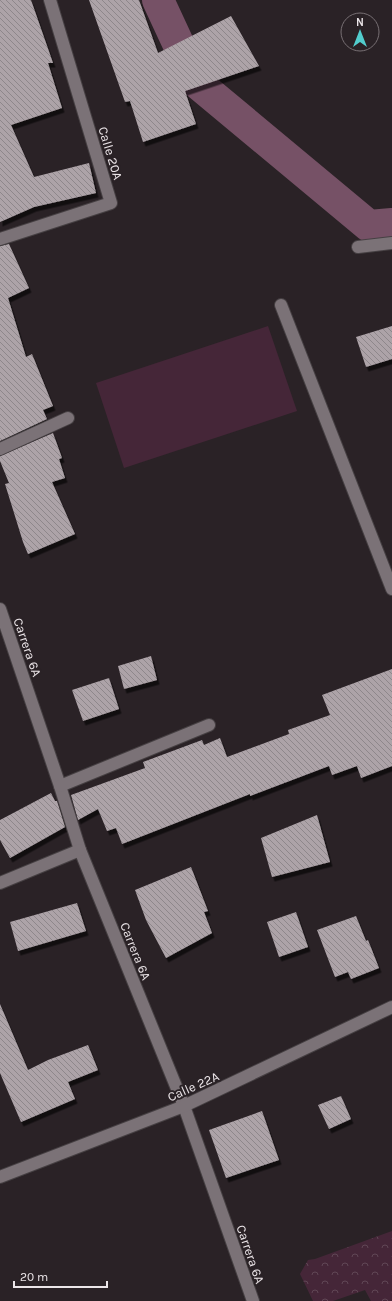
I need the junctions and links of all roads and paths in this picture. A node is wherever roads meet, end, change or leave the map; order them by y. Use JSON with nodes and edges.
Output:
{"nodes":[{"id":1,"x":50,"y":0,"type":"edge"},
{"id":2,"x":0,"y":239,"type":"edge"},
{"id":3,"x":392,"y":243,"type":"edge"},
{"id":4,"x":358,"y":247,"type":"dead end"},
{"id":5,"x":281,"y":305,"type":"dead end"},
{"id":6,"x":68,"y":418,"type":"dead end"},
{"id":7,"x":0,"y":449,"type":"edge"},
{"id":8,"x":392,"y":589,"type":"edge"},
{"id":9,"x":0,"y":609,"type":"edge"},
{"id":10,"x":209,"y":725,"type":"dead end"},
{"id":11,"x":60,"y":786,"type":"junction"},
{"id":12,"x":80,"y":850,"type":"junction"},
{"id":13,"x":0,"y":883,"type":"edge"},
{"id":14,"x":392,"y":1007,"type":"edge"},
{"id":15,"x":184,"y":1106,"type":"junction"},
{"id":16,"x":0,"y":1178,"type":"edge"},
{"id":17,"x":253,"y":1301,"type":"edge"}],
"edges":[{"from":1,"to":2,"type":"street","name":"Calle 20A"},
{"from":3,"to":4,"type":"street"},
{"from":5,"to":8,"type":"street"},
{"from":6,"to":7,"type":"street"},
{"from":9,"to":11,"type":"street","name":"Carrera 6A"},
{"from":10,"to":11,"type":"street"},
{"from":11,"to":12,"type":"street","name":"Carrera 6A"},
{"from":12,"to":13,"type":"street"},
{"from":12,"to":15,"type":"street","name":"Carrera 6A"},
{"from":14,"to":15,"type":"street","name":"Calle 22A"},
{"from":15,"to":16,"type":"street","name":"Calle 22A"},
{"from":15,"to":17,"type":"street","name":"Carrera 6A"}]}
